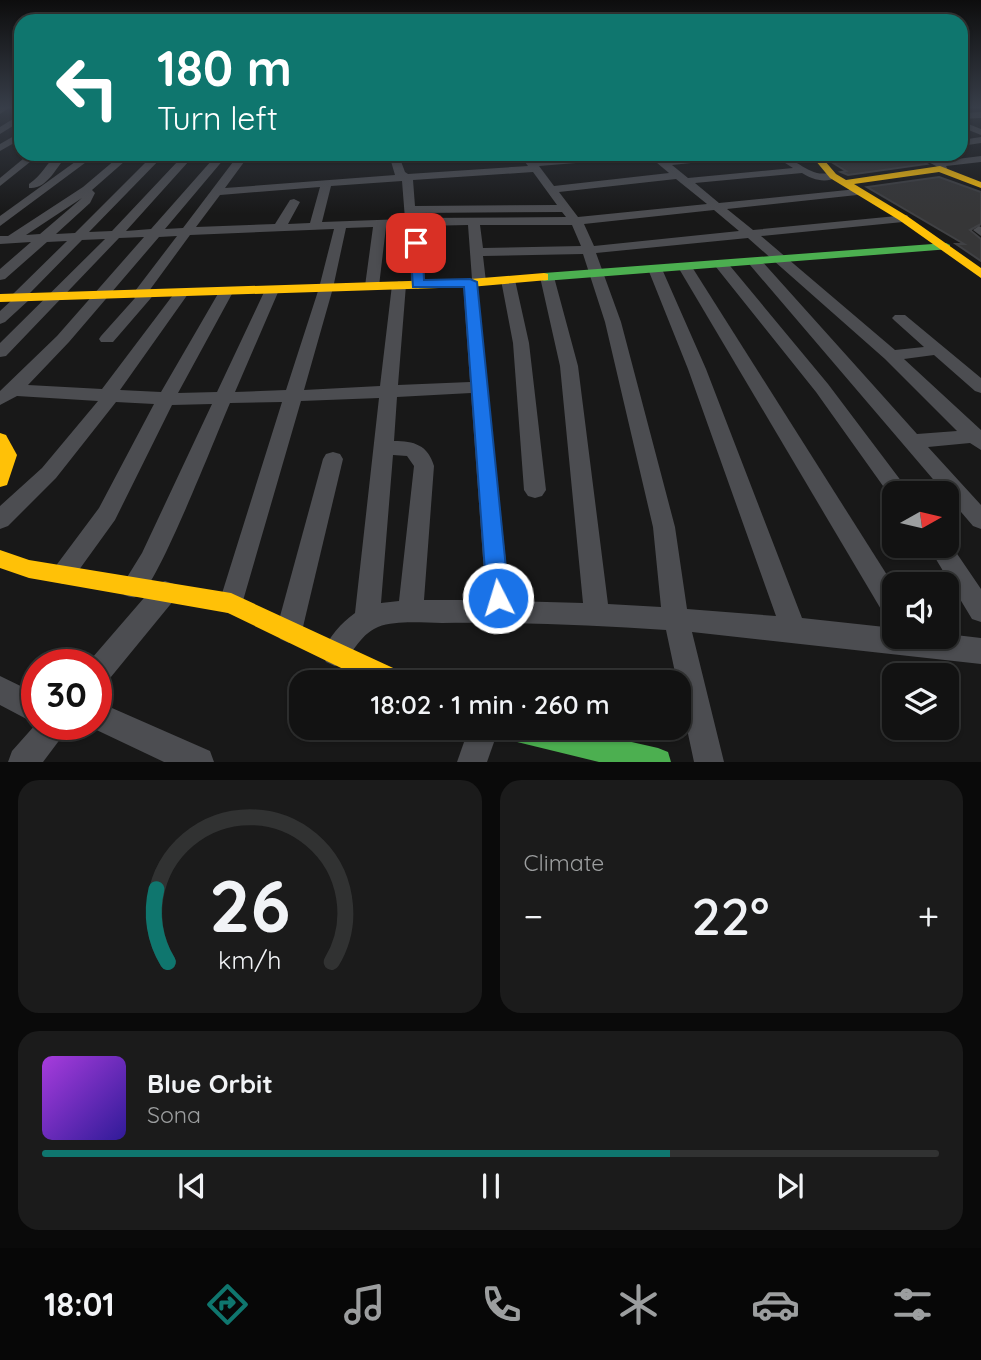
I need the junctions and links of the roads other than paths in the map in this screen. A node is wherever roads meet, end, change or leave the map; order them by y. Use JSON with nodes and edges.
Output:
{"nodes":[{"id":1,"x":981,"y":159,"type":"edge"},
{"id":2,"x":27,"y":161,"type":"edge"},
{"id":3,"x":55,"y":161,"type":"edge"},
{"id":4,"x":83,"y":161,"type":"edge"},
{"id":5,"x":120,"y":161,"type":"edge"},
{"id":6,"x":154,"y":161,"type":"edge"},
{"id":7,"x":183,"y":161,"type":"edge"},
{"id":8,"x":217,"y":161,"type":"edge"},
{"id":9,"x":241,"y":161,"type":"edge"},
{"id":10,"x":396,"y":161,"type":"edge"},
{"id":11,"x":660,"y":161,"type":"edge"},
{"id":12,"x":682,"y":161,"type":"edge"},
{"id":13,"x":788,"y":161,"type":"edge"},
{"id":14,"x":821,"y":161,"type":"edge"},
{"id":15,"x":931,"y":161,"type":"edge"},
{"id":16,"x":531,"y":162,"type":"edge"},
{"id":17,"x":663,"y":163,"type":"junction"},
{"id":18,"x":942,"y":167,"type":"junction"},
{"id":19,"x":803,"y":170,"type":"junction"},
{"id":20,"x":407,"y":177,"type":"junction"},
{"id":21,"x":682,"y":178,"type":"junction"},
{"id":22,"x":327,"y":182,"type":"junction"},
{"id":23,"x":0,"y":183,"type":"edge"},
{"id":24,"x":844,"y":184,"type":"junction"},
{"id":25,"x":981,"y":185,"type":"edge"},
{"id":26,"x":552,"y":188,"type":"junction"},
{"id":27,"x":87,"y":189,"type":"junction"},
{"id":28,"x":218,"y":192,"type":"junction"},
{"id":29,"x":294,"y":202,"type":"dead end"},
{"id":30,"x":717,"y":206,"type":"junction"},
{"id":31,"x":0,"y":210,"type":"edge"},
{"id":32,"x":572,"y":215,"type":"junction"},
{"id":33,"x":412,"y":218,"type":"junction"},
{"id":34,"x":903,"y":218,"type":"junction"},
{"id":35,"x":0,"y":222,"type":"edge"},
{"id":36,"x":474,"y":222,"type":"junction"},
{"id":37,"x":380,"y":224,"type":"junction"},
{"id":38,"x":341,"y":225,"type":"junction"},
{"id":39,"x":315,"y":226,"type":"junction"},
{"id":40,"x":279,"y":228,"type":"junction"},
{"id":41,"x":188,"y":232,"type":"junction"},
{"id":42,"x":155,"y":233,"type":"junction"},
{"id":43,"x":752,"y":234,"type":"junction"},
{"id":44,"x":116,"y":235,"type":"junction"},
{"id":45,"x":81,"y":237,"type":"junction"},
{"id":46,"x":40,"y":239,"type":"junction"},
{"id":47,"x":3,"y":241,"type":"edge"},
{"id":48,"x":946,"y":247,"type":"junction"},
{"id":49,"x":589,"y":250,"type":"junction"},
{"id":50,"x":476,"y":252,"type":"junction"},
{"id":51,"x":783,"y":260,"type":"junction"},
{"id":52,"x":755,"y":262,"type":"junction"},
{"id":53,"x":721,"y":264,"type":"junction"},
{"id":54,"x":685,"y":267,"type":"junction"},
{"id":55,"x":655,"y":269,"type":"junction"},
{"id":56,"x":597,"y":273,"type":"junction"},
{"id":57,"x":981,"y":273,"type":"edge"},
{"id":58,"x":0,"y":276,"type":"edge"},
{"id":59,"x":547,"y":277,"type":"junction"},
{"id":60,"x":508,"y":280,"type":"junction"},
{"id":61,"x":474,"y":282,"type":"junction"},
{"id":62,"x":408,"y":285,"type":"junction"},
{"id":63,"x":372,"y":286,"type":"junction"},
{"id":64,"x":326,"y":288,"type":"junction"},
{"id":65,"x":272,"y":290,"type":"junction"},
{"id":66,"x":226,"y":292,"type":"junction"},
{"id":67,"x":181,"y":294,"type":"junction"},
{"id":68,"x":142,"y":295,"type":"junction"},
{"id":69,"x":99,"y":296,"type":"junction"},
{"id":70,"x":21,"y":297,"type":"junction"},
{"id":71,"x":55,"y":297,"type":"junction"},
{"id":72,"x":0,"y":298,"type":"edge"},
{"id":73,"x":900,"y":318,"type":"dead end"},
{"id":74,"x":0,"y":319,"type":"edge"},
{"id":75,"x":107,"y":339,"type":"dead end"},
{"id":76,"x":937,"y":350,"type":"junction"},
{"id":77,"x":0,"y":352,"type":"edge"},
{"id":78,"x":891,"y":355,"type":"junction"},
{"id":79,"x":480,"y":387,"type":"junction"},
{"id":80,"x":981,"y":387,"type":"edge"},
{"id":81,"x":388,"y":391,"type":"junction"},
{"id":82,"x":7,"y":395,"type":"edge"},
{"id":83,"x":110,"y":395,"type":"junction"},
{"id":84,"x":294,"y":396,"type":"junction"},
{"id":85,"x":167,"y":398,"type":"junction"},
{"id":86,"x":222,"y":398,"type":"junction"},
{"id":87,"x":0,"y":439,"type":"edge"},
{"id":88,"x":979,"y":439,"type":"edge"},
{"id":89,"x":913,"y":441,"type":"junction"},
{"id":90,"x":383,"y":448,"type":"junction"},
{"id":91,"x":333,"y":459,"type":"dead end"},
{"id":92,"x":0,"y":480,"type":"edge"},
{"id":93,"x":891,"y":481,"type":"edge"},
{"id":94,"x":535,"y":490,"type":"dead end"},
{"id":95,"x":9,"y":513,"type":"edge"},
{"id":96,"x":981,"y":520,"type":"edge"},
{"id":97,"x":948,"y":558,"type":"edge"},
{"id":98,"x":0,"y":559,"type":"edge"},
{"id":99,"x":142,"y":573,"type":"junction"},
{"id":100,"x":63,"y":574,"type":"junction"},
{"id":101,"x":882,"y":588,"type":"edge"},
{"id":102,"x":235,"y":590,"type":"junction"},
{"id":103,"x":165,"y":592,"type":"junction"},
{"id":104,"x":411,"y":604,"type":"junction"},
{"id":105,"x":499,"y":604,"type":"junction"},
{"id":106,"x":595,"y":604,"type":"junction"},
{"id":107,"x":368,"y":607,"type":"junction"},
{"id":108,"x":673,"y":608,"type":"junction"},
{"id":109,"x":981,"y":611,"type":"edge"},
{"id":110,"x":790,"y":621,"type":"junction"},
{"id":111,"x":289,"y":631,"type":"junction"},
{"id":112,"x":882,"y":635,"type":"edge"},
{"id":113,"x":959,"y":647,"type":"edge"},
{"id":114,"x":981,"y":651,"type":"edge"},
{"id":115,"x":335,"y":653,"type":"junction"},
{"id":116,"x":112,"y":655,"type":"edge"},
{"id":117,"x":370,"y":670,"type":"edge"},
{"id":118,"x":0,"y":690,"type":"edge"},
{"id":119,"x":21,"y":701,"type":"edge"},
{"id":120,"x":112,"y":723,"type":"edge"},
{"id":121,"x":41,"y":740,"type":"edge"},
{"id":122,"x":480,"y":740,"type":"edge"},
{"id":123,"x":566,"y":740,"type":"edge"},
{"id":124,"x":179,"y":758,"type":"edge"},
{"id":125,"x":23,"y":761,"type":"edge"},
{"id":126,"x":472,"y":761,"type":"edge"},
{"id":127,"x":658,"y":761,"type":"edge"},
{"id":128,"x":709,"y":761,"type":"edge"}],
"edges":[{"from":1,"to":18,"type":"street"},
{"from":2,"to":23,"type":"street"},
{"from":3,"to":31,"type":"street"},
{"from":4,"to":35,"type":"street"},
{"from":5,"to":27,"type":"street"},
{"from":6,"to":45,"type":"street"},
{"from":7,"to":44,"type":"street"},
{"from":8,"to":42,"type":"street"},
{"from":9,"to":28,"type":"street"},
{"from":10,"to":20,"type":"street"},
{"from":11,"to":17,"type":"street"},
{"from":12,"to":17,"type":"street"},
{"from":13,"to":19,"type":"street"},
{"from":14,"to":24,"type":"street"},
{"from":15,"to":18,"type":"street"},
{"from":16,"to":20,"type":"street"},
{"from":16,"to":26,"type":"street"},
{"from":17,"to":21,"type":"street"},
{"from":18,"to":24,"type":"street"},
{"from":18,"to":25,"type":"street"},
{"from":19,"to":21,"type":"street"},
{"from":19,"to":24,"type":"street"},
{"from":20,"to":22,"type":"street"},
{"from":20,"to":33,"type":"street"},
{"from":21,"to":26,"type":"street"},
{"from":21,"to":30,"type":"street"},
{"from":22,"to":28,"type":"street"},
{"from":22,"to":39,"type":"street"},
{"from":24,"to":30,"type":"street"},
{"from":24,"to":34,"type":"street"},
{"from":26,"to":32,"type":"street"},
{"from":27,"to":46,"type":"street"},
{"from":27,"to":47,"type":"street"},
{"from":28,"to":41,"type":"street"},
{"from":29,"to":40,"type":"street"},
{"from":30,"to":32,"type":"street"},
{"from":30,"to":43,"type":"street"},
{"from":32,"to":33,"type":"street"},
{"from":32,"to":36,"type":"street"},
{"from":32,"to":49,"type":"street"},
{"from":33,"to":36,"type":"street"},
{"from":33,"to":37,"type":"street"},
{"from":33,"to":62,"type":"street"},
{"from":34,"to":43,"type":"street"},
{"from":34,"to":48,"type":"street"},
{"from":36,"to":50,"type":"street"},
{"from":37,"to":38,"type":"street"},
{"from":37,"to":63,"type":"street"},
{"from":38,"to":39,"type":"street"},
{"from":38,"to":64,"type":"street"},
{"from":39,"to":40,"type":"street"},
{"from":40,"to":41,"type":"street"},
{"from":41,"to":42,"type":"street"},
{"from":41,"to":68,"type":"street"},
{"from":42,"to":44,"type":"street"},
{"from":42,"to":69,"type":"street"},
{"from":43,"to":49,"type":"street"},
{"from":43,"to":51,"type":"street"},
{"from":44,"to":45,"type":"street"},
{"from":44,"to":71,"type":"street"},
{"from":45,"to":46,"type":"street"},
{"from":45,"to":70,"type":"street"},
{"from":46,"to":47,"type":"street"},
{"from":46,"to":58,"type":"street"},
{"from":48,"to":51,"type":"street"},
{"from":48,"to":57,"type":"street"},
{"from":49,"to":50,"type":"street"},
{"from":49,"to":56,"type":"street"},
{"from":50,"to":61,"type":"street"},
{"from":51,"to":52,"type":"street"},
{"from":51,"to":78,"type":"street"},
{"from":52,"to":53,"type":"street"},
{"from":52,"to":89,"type":"street"},
{"from":53,"to":54,"type":"street"},
{"from":53,"to":93,"type":"street"},
{"from":54,"to":55,"type":"street"},
{"from":54,"to":101,"type":"street"},
{"from":55,"to":56,"type":"street"},
{"from":55,"to":110,"type":"street"},
{"from":56,"to":59,"type":"street"},
{"from":56,"to":108,"type":"street"},
{"from":59,"to":60,"type":"street"},
{"from":59,"to":106,"type":"street"},
{"from":60,"to":61,"type":"street"},
{"from":60,"to":94,"type":"street"},
{"from":61,"to":62,"type":"street"},
{"from":61,"to":79,"type":"street"},
{"from":62,"to":63,"type":"street"},
{"from":62,"to":81,"type":"street"},
{"from":63,"to":64,"type":"street"},
{"from":64,"to":65,"type":"street"},
{"from":64,"to":84,"type":"street"},
{"from":65,"to":66,"type":"street"},
{"from":65,"to":86,"type":"street"},
{"from":66,"to":67,"type":"street"},
{"from":66,"to":85,"type":"street"},
{"from":67,"to":68,"type":"street"},
{"from":67,"to":83,"type":"street"},
{"from":68,"to":69,"type":"street"},
{"from":68,"to":75,"type":"street"},
{"from":69,"to":71,"type":"street"},
{"from":69,"to":82,"type":"street"},
{"from":70,"to":71,"type":"street"},
{"from":70,"to":72,"type":"street"},
{"from":70,"to":74,"type":"street"},
{"from":71,"to":77,"type":"street"},
{"from":73,"to":76,"type":"street"},
{"from":76,"to":78,"type":"street"},
{"from":76,"to":80,"type":"street"},
{"from":78,"to":88,"type":"street"},
{"from":79,"to":81,"type":"street"},
{"from":79,"to":105,"type":"street"},
{"from":81,"to":84,"type":"street"},
{"from":81,"to":90,"type":"street"},
{"from":82,"to":83,"type":"street"},
{"from":83,"to":85,"type":"street"},
{"from":83,"to":95,"type":"street"},
{"from":84,"to":86,"type":"street"},
{"from":84,"to":102,"type":"street"},
{"from":85,"to":86,"type":"street"},
{"from":85,"to":100,"type":"street"},
{"from":86,"to":99,"type":"street"},
{"from":87,"to":92,"type":"street"},
{"from":88,"to":89,"type":"street"},
{"from":89,"to":96,"type":"street"},
{"from":90,"to":104,"type":"street"},
{"from":90,"to":107,"type":"street"},
{"from":91,"to":111,"type":"street"},
{"from":97,"to":109,"type":"street"},
{"from":98,"to":100,"type":"street"},
{"from":99,"to":100,"type":"street"},
{"from":99,"to":103,"type":"street"},
{"from":102,"to":103,"type":"street"},
{"from":102,"to":111,"type":"street"},
{"from":103,"to":116,"type":"street"},
{"from":104,"to":105,"type":"street"},
{"from":104,"to":107,"type":"street"},
{"from":105,"to":106,"type":"street"},
{"from":106,"to":108,"type":"street"},
{"from":107,"to":115,"type":"street"},
{"from":108,"to":110,"type":"street"},
{"from":108,"to":128,"type":"street"},
{"from":110,"to":112,"type":"street"},
{"from":111,"to":115,"type":"street"},
{"from":113,"to":114,"type":"street"},
{"from":115,"to":117,"type":"street"},
{"from":118,"to":119,"type":"street"},
{"from":120,"to":124,"type":"street"},
{"from":121,"to":125,"type":"street"},
{"from":122,"to":126,"type":"street"},
{"from":123,"to":127,"type":"street"}]}
